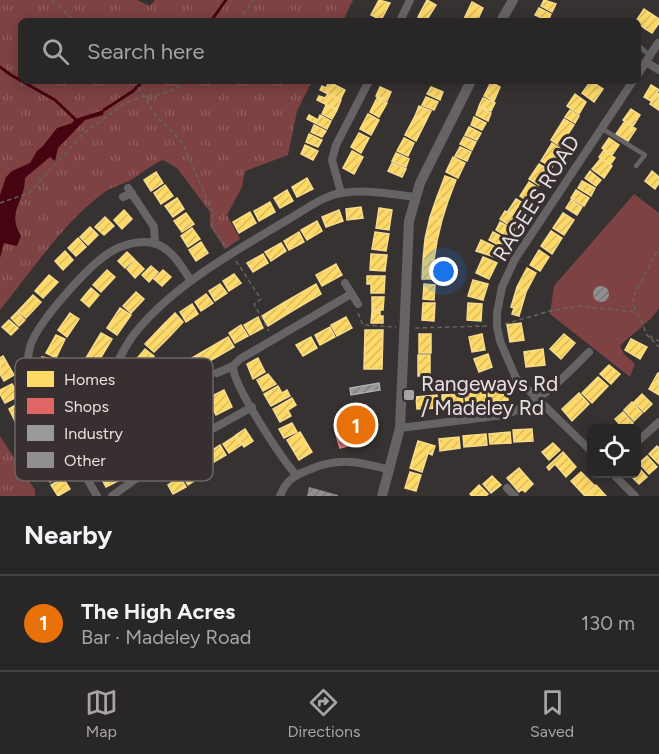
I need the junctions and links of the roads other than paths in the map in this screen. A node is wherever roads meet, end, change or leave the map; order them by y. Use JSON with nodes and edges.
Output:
{"nodes":[{"id":1,"x":410,"y":0,"type":"edge"},
{"id":2,"x":513,"y":0,"type":"edge"},
{"id":3,"x":401,"y":18,"type":"edge"},
{"id":4,"x":503,"y":18,"type":"edge"},
{"id":5,"x":658,"y":43,"type":"edge"},
{"id":6,"x":641,"y":49,"type":"edge"},
{"id":7,"x":648,"y":59,"type":"junction"},
{"id":8,"x":641,"y":70,"type":"edge"},
{"id":9,"x":659,"y":70,"type":"edge"},
{"id":10,"x":367,"y":84,"type":"edge"},
{"id":11,"x":470,"y":84,"type":"edge"},
{"id":12,"x":631,"y":84,"type":"edge"},
{"id":13,"x":601,"y":128,"type":"junction"},
{"id":14,"x":636,"y":166,"type":"dead end"},
{"id":15,"x":128,"y":193,"type":"dead end"},
{"id":16,"x":341,"y":193,"type":"junction"},
{"id":17,"x":415,"y":197,"type":"junction"},
{"id":18,"x":155,"y":243,"type":"junction"},
{"id":19,"x":191,"y":281,"type":"junction"},
{"id":20,"x":345,"y":283,"type":"dead end"},
{"id":21,"x":351,"y":294,"type":"junction"},
{"id":22,"x":358,"y":304,"type":"dead end"},
{"id":23,"x":589,"y":352,"type":"dead end"},
{"id":24,"x":29,"y":358,"type":"edge"},
{"id":25,"x":120,"y":358,"type":"edge"},
{"id":26,"x":581,"y":360,"type":"junction"},
{"id":27,"x":233,"y":366,"type":"junction"},
{"id":28,"x":590,"y":367,"type":"dead end"},
{"id":29,"x":217,"y":373,"type":"road end"},
{"id":30,"x":537,"y":399,"type":"junction"},
{"id":31,"x":252,"y":407,"type":"junction"},
{"id":32,"x":659,"y":422,"type":"edge"},
{"id":33,"x":400,"y":428,"type":"junction"},
{"id":34,"x":213,"y":429,"type":"edge"},
{"id":35,"x":641,"y":438,"type":"edge"},
{"id":36,"x":587,"y":449,"type":"edge"},
{"id":37,"x":390,"y":470,"type":"junction"},
{"id":38,"x":296,"y":475,"type":"junction"},
{"id":39,"x":617,"y":478,"type":"edge"},
{"id":40,"x":88,"y":481,"type":"edge"},
{"id":41,"x":133,"y":481,"type":"edge"},
{"id":42,"x":97,"y":496,"type":"edge"},
{"id":43,"x":112,"y":496,"type":"edge"},
{"id":44,"x":280,"y":496,"type":"edge"},
{"id":45,"x":382,"y":496,"type":"edge"},
{"id":46,"x":635,"y":496,"type":"edge"}],
"edges":[{"from":1,"to":3,"type":"street"},
{"from":2,"to":4,"type":"street"},
{"from":5,"to":7,"type":"street"},
{"from":6,"to":7,"type":"lane"},
{"from":7,"to":8,"type":"street"},
{"from":7,"to":9,"type":"street"},
{"from":10,"to":16,"type":"street"},
{"from":11,"to":17,"type":"street"},
{"from":12,"to":13,"type":"street","name":"RAGEES ROAD"},
{"from":13,"to":14,"type":"lane"},
{"from":13,"to":30,"type":"street","name":"RAGEES ROAD"},
{"from":15,"to":18,"type":"street"},
{"from":16,"to":17,"type":"street"},
{"from":16,"to":19,"type":"street"},
{"from":17,"to":33,"type":"street"},
{"from":18,"to":19,"type":"street"},
{"from":18,"to":24,"type":"street"},
{"from":19,"to":25,"type":"street"},
{"from":20,"to":21,"type":"street"},
{"from":21,"to":22,"type":"street"},
{"from":21,"to":27,"type":"street"},
{"from":23,"to":26,"type":"street"},
{"from":26,"to":28,"type":"street"},
{"from":26,"to":30,"type":"street"},
{"from":27,"to":29,"type":"street"},
{"from":27,"to":31,"type":"street"},
{"from":30,"to":33,"type":"street"},
{"from":30,"to":36,"type":"street","name":"RAGEES ROAD"},
{"from":31,"to":34,"type":"street"},
{"from":31,"to":38,"type":"street"},
{"from":32,"to":35,"type":"street"},
{"from":33,"to":37,"type":"street"},
{"from":37,"to":38,"type":"street"},
{"from":37,"to":45,"type":"street"},
{"from":38,"to":44,"type":"street"},
{"from":39,"to":46,"type":"street"},
{"from":40,"to":42,"type":"street"},
{"from":41,"to":43,"type":"street"}]}
